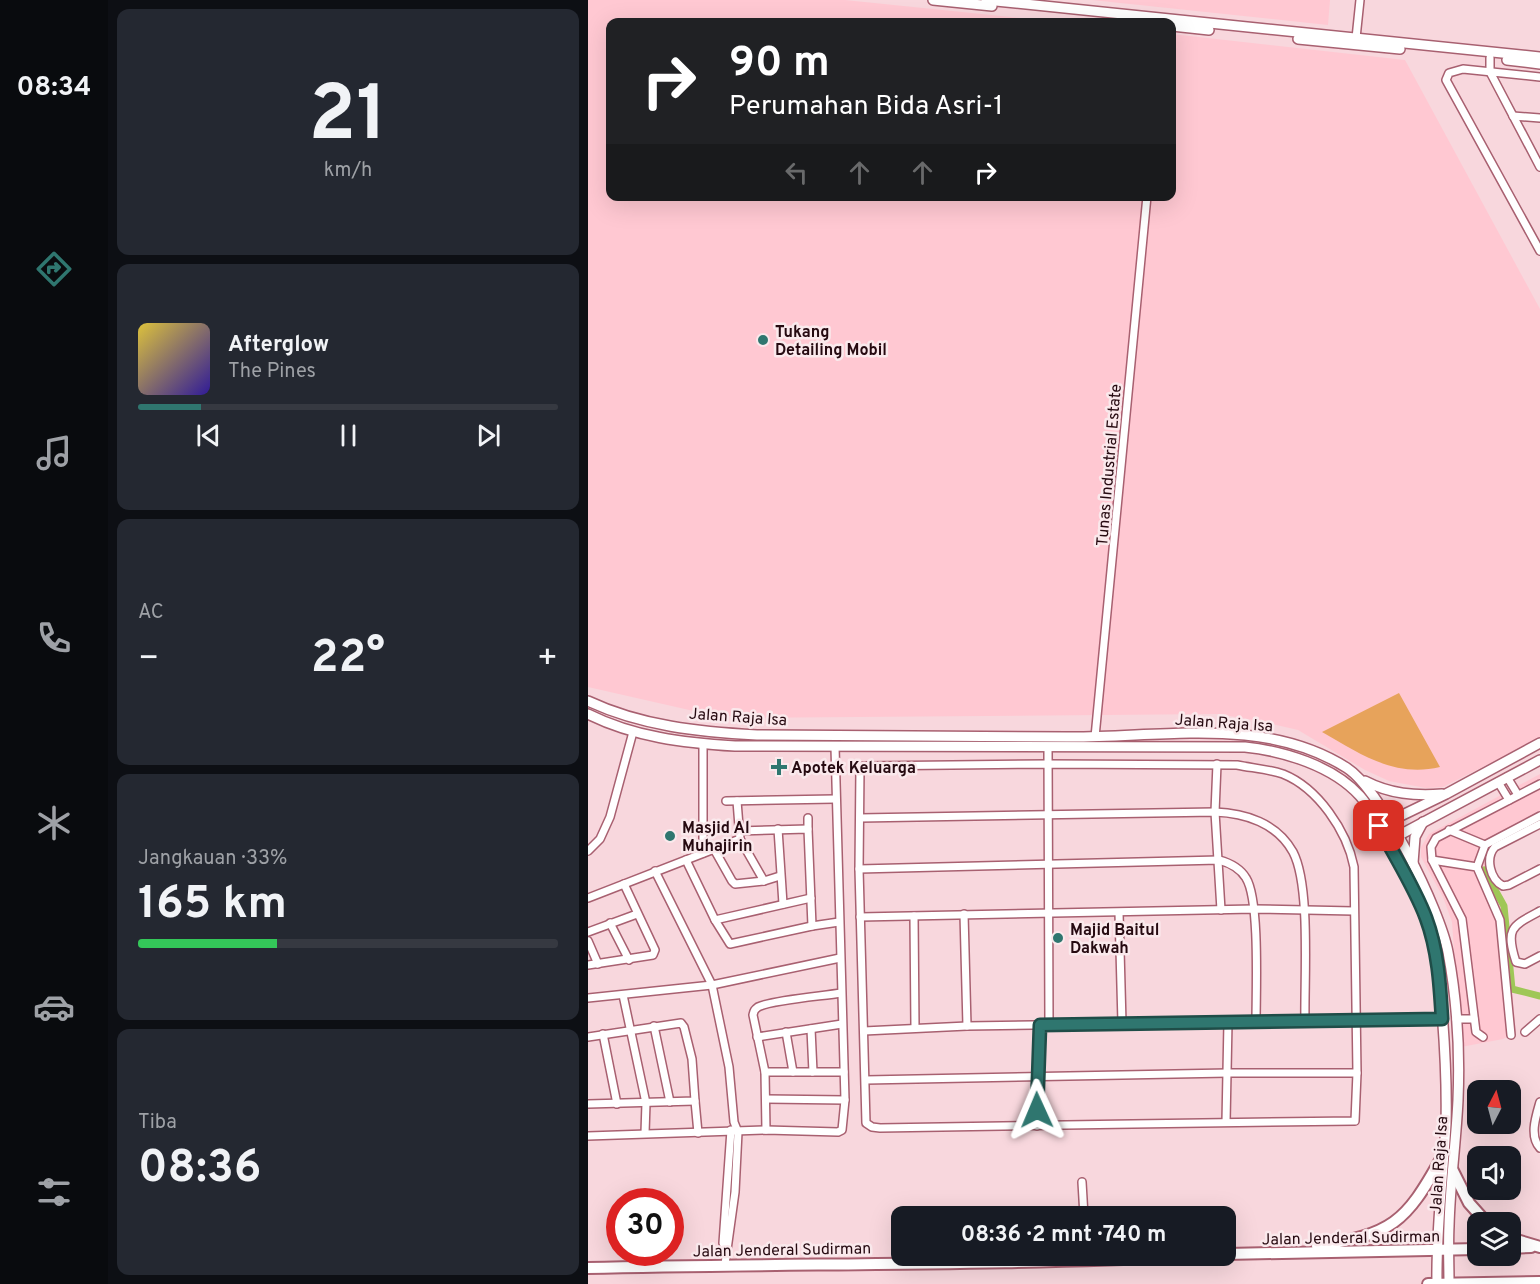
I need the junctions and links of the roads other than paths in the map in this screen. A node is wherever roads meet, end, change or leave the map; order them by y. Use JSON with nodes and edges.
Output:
{"nodes":[{"id":1,"x":933,"y":0,"type":"edge"},
{"id":2,"x":986,"y":0,"type":"edge"},
{"id":3,"x":1360,"y":0,"type":"edge"},
{"id":4,"x":1100,"y":18,"type":"edge"},
{"id":5,"x":1161,"y":18,"type":"edge"},
{"id":6,"x":1176,"y":20,"type":"edge"},
{"id":7,"x":1176,"y":26,"type":"edge"},
{"id":8,"x":1356,"y":38,"type":"junction"},
{"id":9,"x":1490,"y":58,"type":"junction"},
{"id":10,"x":1537,"y":60,"type":"edge"},
{"id":11,"x":1490,"y":72,"type":"junction"},
{"id":12,"x":1540,"y":77,"type":"edge"},
{"id":13,"x":1513,"y":116,"type":"junction"},
{"id":14,"x":1540,"y":118,"type":"edge"},
{"id":15,"x":1540,"y":167,"type":"edge"},
{"id":16,"x":1147,"y":201,"type":"edge"},
{"id":17,"x":1540,"y":251,"type":"edge"},
{"id":18,"x":588,"y":701,"type":"edge"},
{"id":19,"x":588,"y":714,"type":"edge"},
{"id":20,"x":633,"y":732,"type":"junction"},
{"id":21,"x":1095,"y":742,"type":"junction"},
{"id":22,"x":1540,"y":743,"type":"edge"},
{"id":23,"x":703,"y":744,"type":"junction"},
{"id":24,"x":835,"y":747,"type":"junction"},
{"id":25,"x":1048,"y":747,"type":"junction"},
{"id":26,"x":1540,"y":760,"type":"edge"},
{"id":27,"x":1047,"y":764,"type":"junction"},
{"id":28,"x":1217,"y":764,"type":"junction"},
{"id":29,"x":1360,"y":779,"type":"junction"},
{"id":30,"x":1503,"y":779,"type":"junction"},
{"id":31,"x":1540,"y":784,"type":"edge"},
{"id":32,"x":1446,"y":794,"type":"junction"},
{"id":33,"x":1518,"y":795,"type":"junction"},
{"id":34,"x":835,"y":799,"type":"junction"},
{"id":35,"x":1509,"y":800,"type":"junction"},
{"id":36,"x":726,"y":801,"type":"dead end"},
{"id":37,"x":737,"y":801,"type":"junction"},
{"id":38,"x":1215,"y":812,"type":"junction"},
{"id":39,"x":1048,"y":815,"type":"junction"},
{"id":40,"x":1540,"y":816,"type":"edge"},
{"id":41,"x":808,"y":818,"type":"dead end"},
{"id":42,"x":860,"y":818,"type":"junction"},
{"id":43,"x":1389,"y":822,"type":"junction"},
{"id":44,"x":1423,"y":822,"type":"junction"},
{"id":45,"x":1540,"y":824,"type":"edge"},
{"id":46,"x":1379,"y":826,"type":"junction"},
{"id":47,"x":778,"y":829,"type":"junction"},
{"id":48,"x":808,"y":829,"type":"junction"},
{"id":49,"x":1449,"y":830,"type":"junction"},
{"id":50,"x":739,"y":835,"type":"junction"},
{"id":51,"x":1397,"y":836,"type":"junction"},
{"id":52,"x":1387,"y":842,"type":"junction"},
{"id":53,"x":1485,"y":845,"type":"junction"},
{"id":54,"x":714,"y":849,"type":"junction"},
{"id":55,"x":588,"y":851,"type":"edge"},
{"id":56,"x":703,"y":853,"type":"junction"},
{"id":57,"x":686,"y":860,"type":"junction"},
{"id":58,"x":1219,"y":860,"type":"junction"},
{"id":59,"x":1432,"y":860,"type":"junction"},
{"id":60,"x":1048,"y":864,"type":"junction"},
{"id":61,"x":1413,"y":865,"type":"junction"},
{"id":62,"x":1478,"y":867,"type":"junction"},
{"id":63,"x":1540,"y":868,"type":"edge"},
{"id":64,"x":859,"y":869,"type":"junction"},
{"id":65,"x":655,"y":871,"type":"junction"},
{"id":66,"x":780,"y":876,"type":"junction"},
{"id":67,"x":764,"y":881,"type":"junction"},
{"id":68,"x":624,"y":884,"type":"junction"},
{"id":69,"x":588,"y":898,"type":"edge"},
{"id":70,"x":811,"y":898,"type":"junction"},
{"id":71,"x":783,"y":904,"type":"junction"},
{"id":72,"x":1254,"y":909,"type":"junction"},
{"id":73,"x":1304,"y":909,"type":"junction"},
{"id":74,"x":1221,"y":910,"type":"junction"},
{"id":75,"x":1354,"y":911,"type":"junction"},
{"id":76,"x":1540,"y":911,"type":"edge"},
{"id":77,"x":1048,"y":913,"type":"junction"},
{"id":78,"x":1119,"y":913,"type":"junction"},
{"id":79,"x":637,"y":914,"type":"junction"},
{"id":80,"x":964,"y":914,"type":"junction"},
{"id":81,"x":914,"y":916,"type":"junction"},
{"id":82,"x":860,"y":917,"type":"junction"},
{"id":83,"x":715,"y":920,"type":"junction"},
{"id":84,"x":839,"y":922,"type":"junction"},
{"id":85,"x":610,"y":924,"type":"junction"},
{"id":86,"x":812,"y":926,"type":"junction"},
{"id":87,"x":588,"y":932,"type":"edge"},
{"id":88,"x":588,"y":941,"type":"edge"},
{"id":89,"x":1540,"y":956,"type":"edge"},
{"id":90,"x":840,"y":958,"type":"junction"},
{"id":91,"x":629,"y":960,"type":"junction"},
{"id":92,"x":598,"y":964,"type":"junction"},
{"id":93,"x":588,"y":966,"type":"edge"},
{"id":94,"x":712,"y":985,"type":"junction"},
{"id":95,"x":841,"y":993,"type":"junction"},
{"id":96,"x":623,"y":995,"type":"junction"},
{"id":97,"x":588,"y":998,"type":"edge"},
{"id":98,"x":1442,"y":1019,"type":"junction"},
{"id":99,"x":1456,"y":1019,"type":"junction"},
{"id":100,"x":1474,"y":1019,"type":"junction"},
{"id":101,"x":1540,"y":1019,"type":"edge"},
{"id":102,"x":1356,"y":1021,"type":"junction"},
{"id":103,"x":1228,"y":1022,"type":"junction"},
{"id":104,"x":1256,"y":1022,"type":"junction"},
{"id":105,"x":1305,"y":1022,"type":"junction"},
{"id":106,"x":1122,"y":1023,"type":"junction"},
{"id":107,"x":842,"y":1024,"type":"junction"},
{"id":108,"x":1048,"y":1024,"type":"junction"},
{"id":109,"x":1040,"y":1025,"type":"junction"},
{"id":110,"x":654,"y":1026,"type":"junction"},
{"id":111,"x":967,"y":1026,"type":"junction"},
{"id":112,"x":915,"y":1028,"type":"junction"},
{"id":113,"x":811,"y":1029,"type":"junction"},
{"id":114,"x":630,"y":1031,"type":"junction"},
{"id":115,"x":864,"y":1031,"type":"junction"},
{"id":116,"x":786,"y":1032,"type":"junction"},
{"id":117,"x":1525,"y":1032,"type":"dead end"},
{"id":118,"x":603,"y":1034,"type":"junction"},
{"id":119,"x":1511,"y":1035,"type":"dead end"},
{"id":120,"x":588,"y":1036,"type":"edge"},
{"id":121,"x":757,"y":1037,"type":"junction"},
{"id":122,"x":1483,"y":1037,"type":"dead end"},
{"id":123,"x":765,"y":1072,"type":"junction"},
{"id":124,"x":792,"y":1072,"type":"junction"},
{"id":125,"x":813,"y":1072,"type":"junction"},
{"id":126,"x":844,"y":1072,"type":"junction"},
{"id":127,"x":1228,"y":1073,"type":"junction"},
{"id":128,"x":1357,"y":1073,"type":"junction"},
{"id":129,"x":1036,"y":1077,"type":"junction"},
{"id":130,"x":866,"y":1080,"type":"junction"},
{"id":131,"x":766,"y":1099,"type":"junction"},
{"id":132,"x":844,"y":1100,"type":"junction"},
{"id":133,"x":695,"y":1101,"type":"junction"},
{"id":134,"x":670,"y":1102,"type":"junction"},
{"id":135,"x":1540,"y":1102,"type":"edge"},
{"id":136,"x":646,"y":1103,"type":"junction"},
{"id":137,"x":588,"y":1104,"type":"edge"},
{"id":138,"x":617,"y":1104,"type":"junction"},
{"id":139,"x":1538,"y":1115,"type":"edge"},
{"id":140,"x":1226,"y":1122,"type":"junction"},
{"id":141,"x":1037,"y":1126,"type":"junction"},
{"id":142,"x":766,"y":1130,"type":"junction"},
{"id":143,"x":734,"y":1132,"type":"junction"},
{"id":144,"x":645,"y":1133,"type":"junction"},
{"id":145,"x":698,"y":1133,"type":"junction"},
{"id":146,"x":588,"y":1136,"type":"edge"},
{"id":147,"x":1540,"y":1148,"type":"edge"},
{"id":148,"x":1442,"y":1157,"type":"junction"},
{"id":149,"x":1453,"y":1171,"type":"junction"},
{"id":150,"x":1082,"y":1182,"type":"dead end"},
{"id":151,"x":1083,"y":1206,"type":"edge"},
{"id":152,"x":1477,"y":1212,"type":"edge"},
{"id":153,"x":1521,"y":1241,"type":"edge"},
{"id":154,"x":1540,"y":1247,"type":"edge"},
{"id":155,"x":1521,"y":1248,"type":"edge"},
{"id":156,"x":1467,"y":1249,"type":"edge"},
{"id":157,"x":1436,"y":1250,"type":"junction"},
{"id":158,"x":1449,"y":1250,"type":"junction"},
{"id":159,"x":1278,"y":1253,"type":"junction"},
{"id":160,"x":1236,"y":1254,"type":"edge"},
{"id":161,"x":891,"y":1261,"type":"edge"},
{"id":162,"x":725,"y":1264,"type":"junction"},
{"id":163,"x":588,"y":1268,"type":"edge"},
{"id":164,"x":1540,"y":1282,"type":"edge"},
{"id":165,"x":1428,"y":1284,"type":"edge"},
{"id":166,"x":1437,"y":1284,"type":"edge"},
{"id":167,"x":1449,"y":1284,"type":"edge"}],
"edges":[{"from":1,"to":4,"type":"main road"},
{"from":2,"to":5,"type":"main road"},
{"from":3,"to":8,"type":"street"},
{"from":6,"to":8,"type":"main road"},
{"from":7,"to":9,"type":"main road"},
{"from":8,"to":10,"type":"main road"},
{"from":9,"to":10,"type":"main road"},
{"from":9,"to":11,"type":"street"},
{"from":11,"to":12,"type":"street"},
{"from":11,"to":13,"type":"street"},
{"from":11,"to":17,"type":"street"},
{"from":13,"to":14,"type":"street"},
{"from":13,"to":15,"type":"street"},
{"from":16,"to":21,"type":"street","name":"Tunas Industrial Estate"},
{"from":18,"to":21,"type":"main road","name":"Jalan Raja Isa"},
{"from":19,"to":20,"type":"main road","name":"Jalan Raja Isa"},
{"from":20,"to":23,"type":"main road","name":"Jalan Raja Isa"},
{"from":20,"to":55,"type":"street"},
{"from":21,"to":25,"type":"main road","name":"Jalan Raja Isa"},
{"from":21,"to":29,"type":"main road","name":"Jalan Raja Isa"},
{"from":21,"to":46,"type":"main road","name":"Jalan Raja Isa"},
{"from":22,"to":32,"type":"main road"},
{"from":23,"to":24,"type":"main road","name":"Jalan Raja Isa"},
{"from":23,"to":56,"type":"street"},
{"from":24,"to":25,"type":"main road","name":"Jalan Raja Isa"},
{"from":24,"to":34,"type":"street"},
{"from":25,"to":27,"type":"street"},
{"from":26,"to":30,"type":"main road"},
{"from":27,"to":28,"type":"street"},
{"from":27,"to":39,"type":"street"},
{"from":27,"to":42,"type":"street"},
{"from":28,"to":38,"type":"street"},
{"from":28,"to":75,"type":"street"},
{"from":29,"to":32,"type":"main road"},
{"from":29,"to":43,"type":"main road","name":"Jalan Raja Isa"},
{"from":30,"to":33,"type":"street"},
{"from":30,"to":35,"type":"street"},
{"from":30,"to":44,"type":"main road"},
{"from":31,"to":33,"type":"street"},
{"from":32,"to":43,"type":"main road"},
{"from":33,"to":35,"type":"street"},
{"from":34,"to":37,"type":"street"},
{"from":34,"to":84,"type":"street"},
{"from":35,"to":49,"type":"street"},
{"from":36,"to":37,"type":"street"},
{"from":37,"to":50,"type":"street"},
{"from":38,"to":39,"type":"street"},
{"from":38,"to":58,"type":"street"},
{"from":38,"to":73,"type":"street"},
{"from":39,"to":42,"type":"street"},
{"from":39,"to":60,"type":"street"},
{"from":40,"to":53,"type":"street"},
{"from":41,"to":48,"type":"street"},
{"from":42,"to":64,"type":"street"},
{"from":43,"to":46,"type":"main road"},
{"from":43,"to":51,"type":"main road","name":"Jalan Raja Isa"},
{"from":44,"to":51,"type":"main road"},
{"from":44,"to":61,"type":"main road"},
{"from":45,"to":63,"type":"street"},
{"from":46,"to":52,"type":"main road","name":"Jalan Raja Isa"},
{"from":47,"to":48,"type":"street"},
{"from":47,"to":50,"type":"street"},
{"from":47,"to":66,"type":"street"},
{"from":48,"to":70,"type":"street"},
{"from":49,"to":53,"type":"street"},
{"from":49,"to":59,"type":"street"},
{"from":50,"to":54,"type":"street"},
{"from":50,"to":67,"type":"street"},
{"from":51,"to":52,"type":"main road"},
{"from":51,"to":61,"type":"main road","name":"Jalan Raja Isa"},
{"from":52,"to":98,"type":"main road","name":"Jalan Raja Isa"},
{"from":53,"to":62,"type":"street"},
{"from":54,"to":56,"type":"street"},
{"from":54,"to":67,"type":"street"},
{"from":56,"to":57,"type":"street"},
{"from":57,"to":65,"type":"street"},
{"from":57,"to":83,"type":"street"},
{"from":58,"to":60,"type":"street"},
{"from":58,"to":72,"type":"street"},
{"from":58,"to":74,"type":"street"},
{"from":59,"to":62,"type":"street"},
{"from":59,"to":100,"type":"street"},
{"from":60,"to":64,"type":"street"},
{"from":60,"to":77,"type":"street"},
{"from":61,"to":99,"type":"main road","name":"Jalan Raja Isa"},
{"from":62,"to":119,"type":"street"},
{"from":64,"to":82,"type":"street"},
{"from":65,"to":68,"type":"street"},
{"from":65,"to":94,"type":"street"},
{"from":66,"to":67,"type":"street"},
{"from":66,"to":71,"type":"street"},
{"from":68,"to":69,"type":"street"},
{"from":68,"to":79,"type":"street"},
{"from":70,"to":71,"type":"street"},
{"from":70,"to":86,"type":"street"},
{"from":71,"to":83,"type":"street"},
{"from":72,"to":73,"type":"street"},
{"from":72,"to":74,"type":"street"},
{"from":72,"to":104,"type":"street"},
{"from":73,"to":75,"type":"street"},
{"from":73,"to":105,"type":"street"},
{"from":74,"to":78,"type":"street"},
{"from":75,"to":102,"type":"street"},
{"from":76,"to":89,"type":"street"},
{"from":77,"to":78,"type":"street"},
{"from":77,"to":80,"type":"street"},
{"from":77,"to":108,"type":"street"},
{"from":78,"to":106,"type":"street"},
{"from":79,"to":85,"type":"street"},
{"from":79,"to":91,"type":"street"},
{"from":80,"to":81,"type":"street"},
{"from":80,"to":111,"type":"street"},
{"from":81,"to":82,"type":"street"},
{"from":81,"to":112,"type":"street"},
{"from":82,"to":115,"type":"street"},
{"from":83,"to":86,"type":"street"},
{"from":84,"to":86,"type":"street"},
{"from":84,"to":90,"type":"street"},
{"from":85,"to":87,"type":"street"},
{"from":85,"to":91,"type":"street"},
{"from":88,"to":92,"type":"street"},
{"from":90,"to":94,"type":"street"},
{"from":90,"to":95,"type":"street"},
{"from":91,"to":92,"type":"street"},
{"from":92,"to":93,"type":"street"},
{"from":94,"to":96,"type":"street"},
{"from":94,"to":143,"type":"street"},
{"from":95,"to":107,"type":"street"},
{"from":95,"to":121,"type":"street"},
{"from":96,"to":97,"type":"street"},
{"from":96,"to":114,"type":"street"},
{"from":98,"to":102,"type":"street"},
{"from":98,"to":148,"type":"main road","name":"Jalan Raja Isa"},
{"from":99,"to":100,"type":"street"},
{"from":99,"to":149,"type":"main road","name":"Jalan Raja Isa"},
{"from":100,"to":122,"type":"street"},
{"from":101,"to":117,"type":"street"},
{"from":102,"to":105,"type":"street"},
{"from":102,"to":128,"type":"street"},
{"from":103,"to":104,"type":"street"},
{"from":103,"to":106,"type":"street"},
{"from":103,"to":127,"type":"street"},
{"from":104,"to":105,"type":"street"},
{"from":106,"to":108,"type":"street"},
{"from":107,"to":113,"type":"street"},
{"from":107,"to":126,"type":"street"},
{"from":108,"to":109,"type":"street"},
{"from":109,"to":111,"type":"street"},
{"from":109,"to":129,"type":"street"},
{"from":110,"to":114,"type":"street"},
{"from":110,"to":133,"type":"street"},
{"from":110,"to":134,"type":"street"},
{"from":111,"to":112,"type":"street"},
{"from":112,"to":115,"type":"street"},
{"from":113,"to":116,"type":"street"},
{"from":113,"to":125,"type":"street"},
{"from":114,"to":118,"type":"street"},
{"from":114,"to":136,"type":"street"},
{"from":115,"to":130,"type":"street"},
{"from":116,"to":121,"type":"street"},
{"from":116,"to":124,"type":"street"},
{"from":118,"to":120,"type":"street"},
{"from":118,"to":138,"type":"street"},
{"from":121,"to":123,"type":"street"},
{"from":123,"to":124,"type":"street"},
{"from":123,"to":131,"type":"street"},
{"from":124,"to":125,"type":"street"},
{"from":125,"to":126,"type":"street"},
{"from":126,"to":132,"type":"street"},
{"from":127,"to":128,"type":"street"},
{"from":127,"to":129,"type":"street"},
{"from":127,"to":140,"type":"street"},
{"from":128,"to":140,"type":"street"},
{"from":129,"to":130,"type":"street"},
{"from":129,"to":141,"type":"street"},
{"from":130,"to":141,"type":"street"},
{"from":131,"to":132,"type":"street"},
{"from":131,"to":142,"type":"street"},
{"from":132,"to":142,"type":"street"},
{"from":133,"to":134,"type":"street"},
{"from":133,"to":145,"type":"street"},
{"from":134,"to":136,"type":"street"},
{"from":135,"to":139,"type":"street"},
{"from":136,"to":138,"type":"street"},
{"from":136,"to":144,"type":"street"},
{"from":137,"to":138,"type":"street"},
{"from":139,"to":147,"type":"street"},
{"from":140,"to":141,"type":"street"},
{"from":142,"to":143,"type":"street"},
{"from":143,"to":145,"type":"street"},
{"from":143,"to":162,"type":"street"},
{"from":144,"to":145,"type":"street"},
{"from":144,"to":146,"type":"street"},
{"from":148,"to":157,"type":"main road","name":"Jalan Raja Isa"},
{"from":148,"to":159,"type":"highway"},
{"from":149,"to":152,"type":"highway"},
{"from":149,"to":158,"type":"main road","name":"Jalan Raja Isa"},
{"from":150,"to":151,"type":"street"},
{"from":153,"to":154,"type":"highway"},
{"from":154,"to":155,"type":"highway"},
{"from":156,"to":158,"type":"highway","name":"Jalan Jenderal Sudirman"},
{"from":157,"to":158,"type":"highway","name":"Jalan Jenderal Sudirman"},
{"from":157,"to":159,"type":"highway","name":"Jalan Jenderal Sudirman"},
{"from":157,"to":166,"type":"main road","name":"Jalan Raja Isa"},
{"from":158,"to":167,"type":"main road","name":"Jalan Raja Isa"},
{"from":159,"to":160,"type":"highway","name":"Jalan Jenderal Sudirman"},
{"from":161,"to":162,"type":"highway","name":"Jalan Jenderal Sudirman"},
{"from":162,"to":163,"type":"highway","name":"Jalan Jenderal Sudirman"},
{"from":164,"to":167,"type":"highway"},
{"from":165,"to":166,"type":"highway"},
{"from":166,"to":167,"type":"highway"}]}
